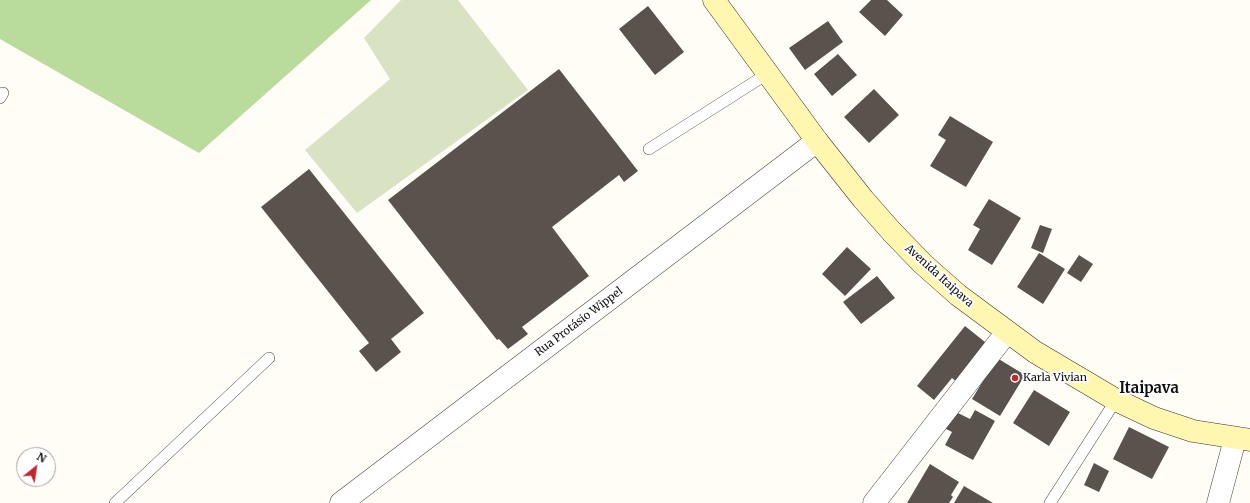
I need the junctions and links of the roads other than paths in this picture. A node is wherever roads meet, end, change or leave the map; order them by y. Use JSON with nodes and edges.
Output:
{"nodes":[{"id":1,"x":714,"y":0,"type":"edge"},
{"id":2,"x":767,"y":74,"type":"junction"},
{"id":3,"x":817,"y":141,"type":"junction"},
{"id":4,"x":649,"y":149,"type":"dead end"},
{"id":5,"x":1007,"y":332,"type":"junction"},
{"id":6,"x":270,"y":358,"type":"dead end"},
{"id":7,"x":1116,"y":400,"type":"junction"},
{"id":8,"x":1243,"y":439,"type":"edge"},
{"id":9,"x":115,"y":503,"type":"edge"},
{"id":10,"x":340,"y":503,"type":"edge"},
{"id":11,"x":874,"y":503,"type":"edge"},
{"id":12,"x":1050,"y":503,"type":"edge"},
{"id":13,"x":1218,"y":503,"type":"edge"}],
"edges":[{"from":1,"to":2,"type":"street","name":"Avenida Itaipava"},
{"from":2,"to":3,"type":"street","name":"Avenida Itaipava"},
{"from":2,"to":4,"type":"lane"},
{"from":3,"to":5,"type":"street","name":"Avenida Itaipava"},
{"from":3,"to":10,"type":"street","name":"Rua Protásio Wippel"},
{"from":5,"to":7,"type":"street","name":"Avenida Itaipava"},
{"from":5,"to":11,"type":"street"},
{"from":6,"to":9,"type":"lane"},
{"from":7,"to":8,"type":"street","name":"Avenida Itaipava"},
{"from":7,"to":12,"type":"lane"},
{"from":8,"to":13,"type":"street"}]}
